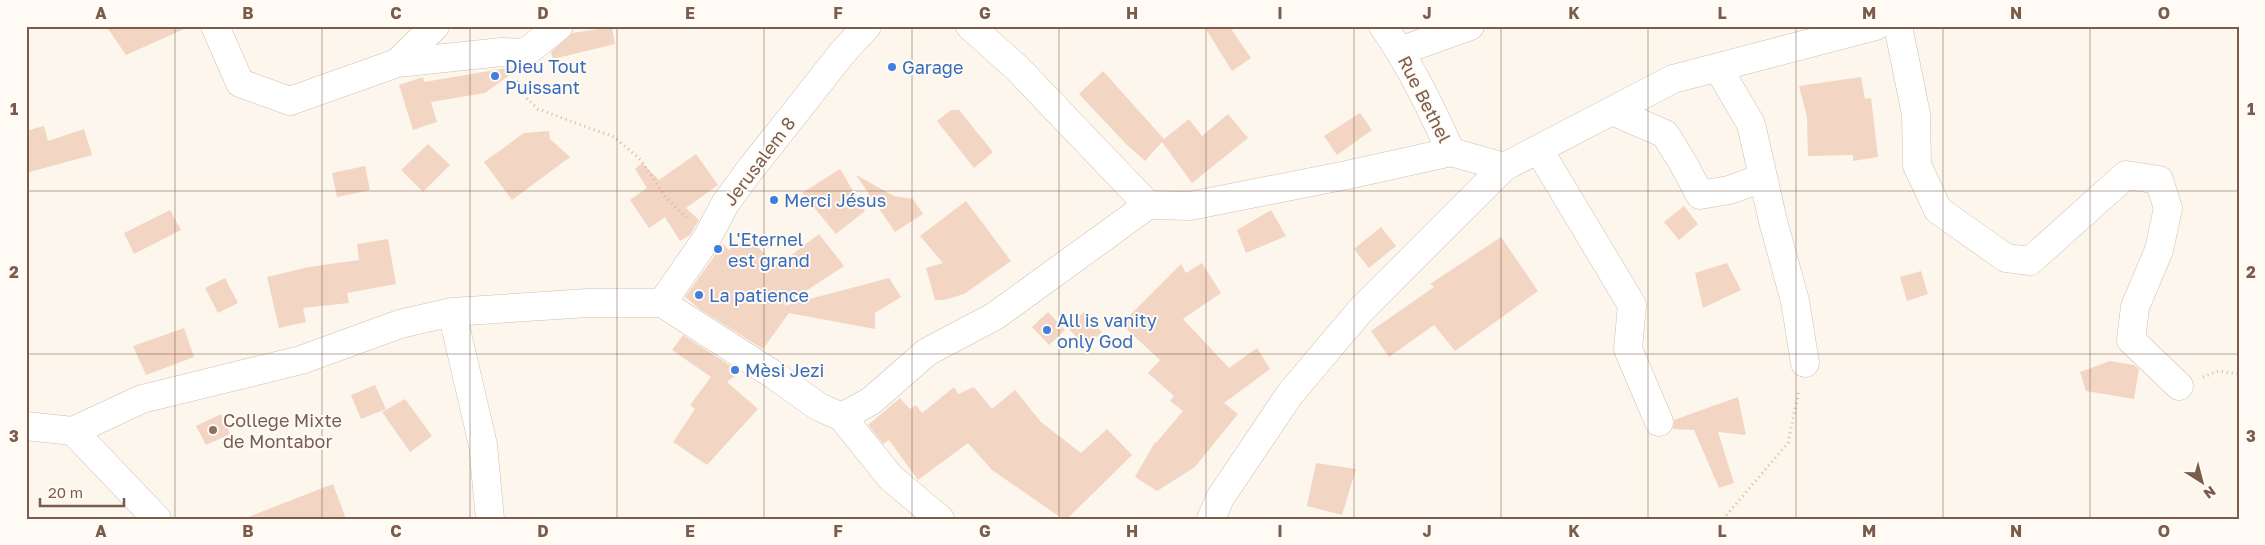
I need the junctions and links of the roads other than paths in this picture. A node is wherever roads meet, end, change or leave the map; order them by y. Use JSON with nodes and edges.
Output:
{"nodes":[{"id":1,"x":215,"y":26,"type":"edge"},
{"id":2,"x":435,"y":26,"type":"edge"},
{"id":3,"x":559,"y":26,"type":"edge"},
{"id":4,"x":867,"y":26,"type":"edge"},
{"id":5,"x":970,"y":26,"type":"edge"},
{"id":6,"x":1383,"y":26,"type":"edge"},
{"id":7,"x":1470,"y":26,"type":"edge"},
{"id":8,"x":1876,"y":26,"type":"edge"},
{"id":9,"x":1898,"y":26,"type":"edge"},
{"id":10,"x":1400,"y":51,"type":"junction"},
{"id":11,"x":397,"y":63,"type":"junction"},
{"id":12,"x":1718,"y":68,"type":"junction"},
{"id":13,"x":1612,"y":111,"type":"junction"},
{"id":14,"x":1539,"y":150,"type":"junction"},
{"id":15,"x":1451,"y":152,"type":"junction"},
{"id":16,"x":1504,"y":167,"type":"junction"},
{"id":17,"x":1763,"y":178,"type":"junction"},
{"id":18,"x":1148,"y":204,"type":"junction"},
{"id":19,"x":662,"y":303,"type":"junction"},
{"id":20,"x":452,"y":312,"type":"junction"},
{"id":21,"x":1805,"y":363,"type":"road end"},
{"id":22,"x":2179,"y":386,"type":"road end"},
{"id":23,"x":842,"y":417,"type":"junction"},
{"id":24,"x":1659,"y":422,"type":"dead end"},
{"id":25,"x":26,"y":426,"type":"edge"},
{"id":26,"x":73,"y":431,"type":"junction"},
{"id":27,"x":157,"y":519,"type":"edge"},
{"id":28,"x":490,"y":519,"type":"edge"},
{"id":29,"x":940,"y":519,"type":"edge"},
{"id":30,"x":1211,"y":519,"type":"edge"}],
"edges":[{"from":1,"to":11,"type":"street"},
{"from":2,"to":11,"type":"street"},
{"from":3,"to":11,"type":"street"},
{"from":4,"to":19,"type":"street","name":"Jerusalem 8"},
{"from":5,"to":18,"type":"street"},
{"from":6,"to":10,"type":"street","name":"Rue Bethel"},
{"from":7,"to":10,"type":"street"},
{"from":8,"to":12,"type":"street"},
{"from":9,"to":22,"type":"street"},
{"from":10,"to":15,"type":"street","name":"Rue Bethel"},
{"from":12,"to":13,"type":"street"},
{"from":12,"to":17,"type":"street"},
{"from":13,"to":14,"type":"street"},
{"from":13,"to":17,"type":"street"},
{"from":14,"to":16,"type":"street"},
{"from":14,"to":24,"type":"street"},
{"from":15,"to":16,"type":"street","name":"Rue Bethel"},
{"from":15,"to":18,"type":"street"},
{"from":16,"to":30,"type":"street"},
{"from":17,"to":21,"type":"street"},
{"from":18,"to":23,"type":"street"},
{"from":19,"to":20,"type":"street"},
{"from":19,"to":23,"type":"street"},
{"from":20,"to":26,"type":"street"},
{"from":20,"to":28,"type":"street"},
{"from":23,"to":29,"type":"street"},
{"from":25,"to":26,"type":"street"},
{"from":26,"to":27,"type":"street"}]}
